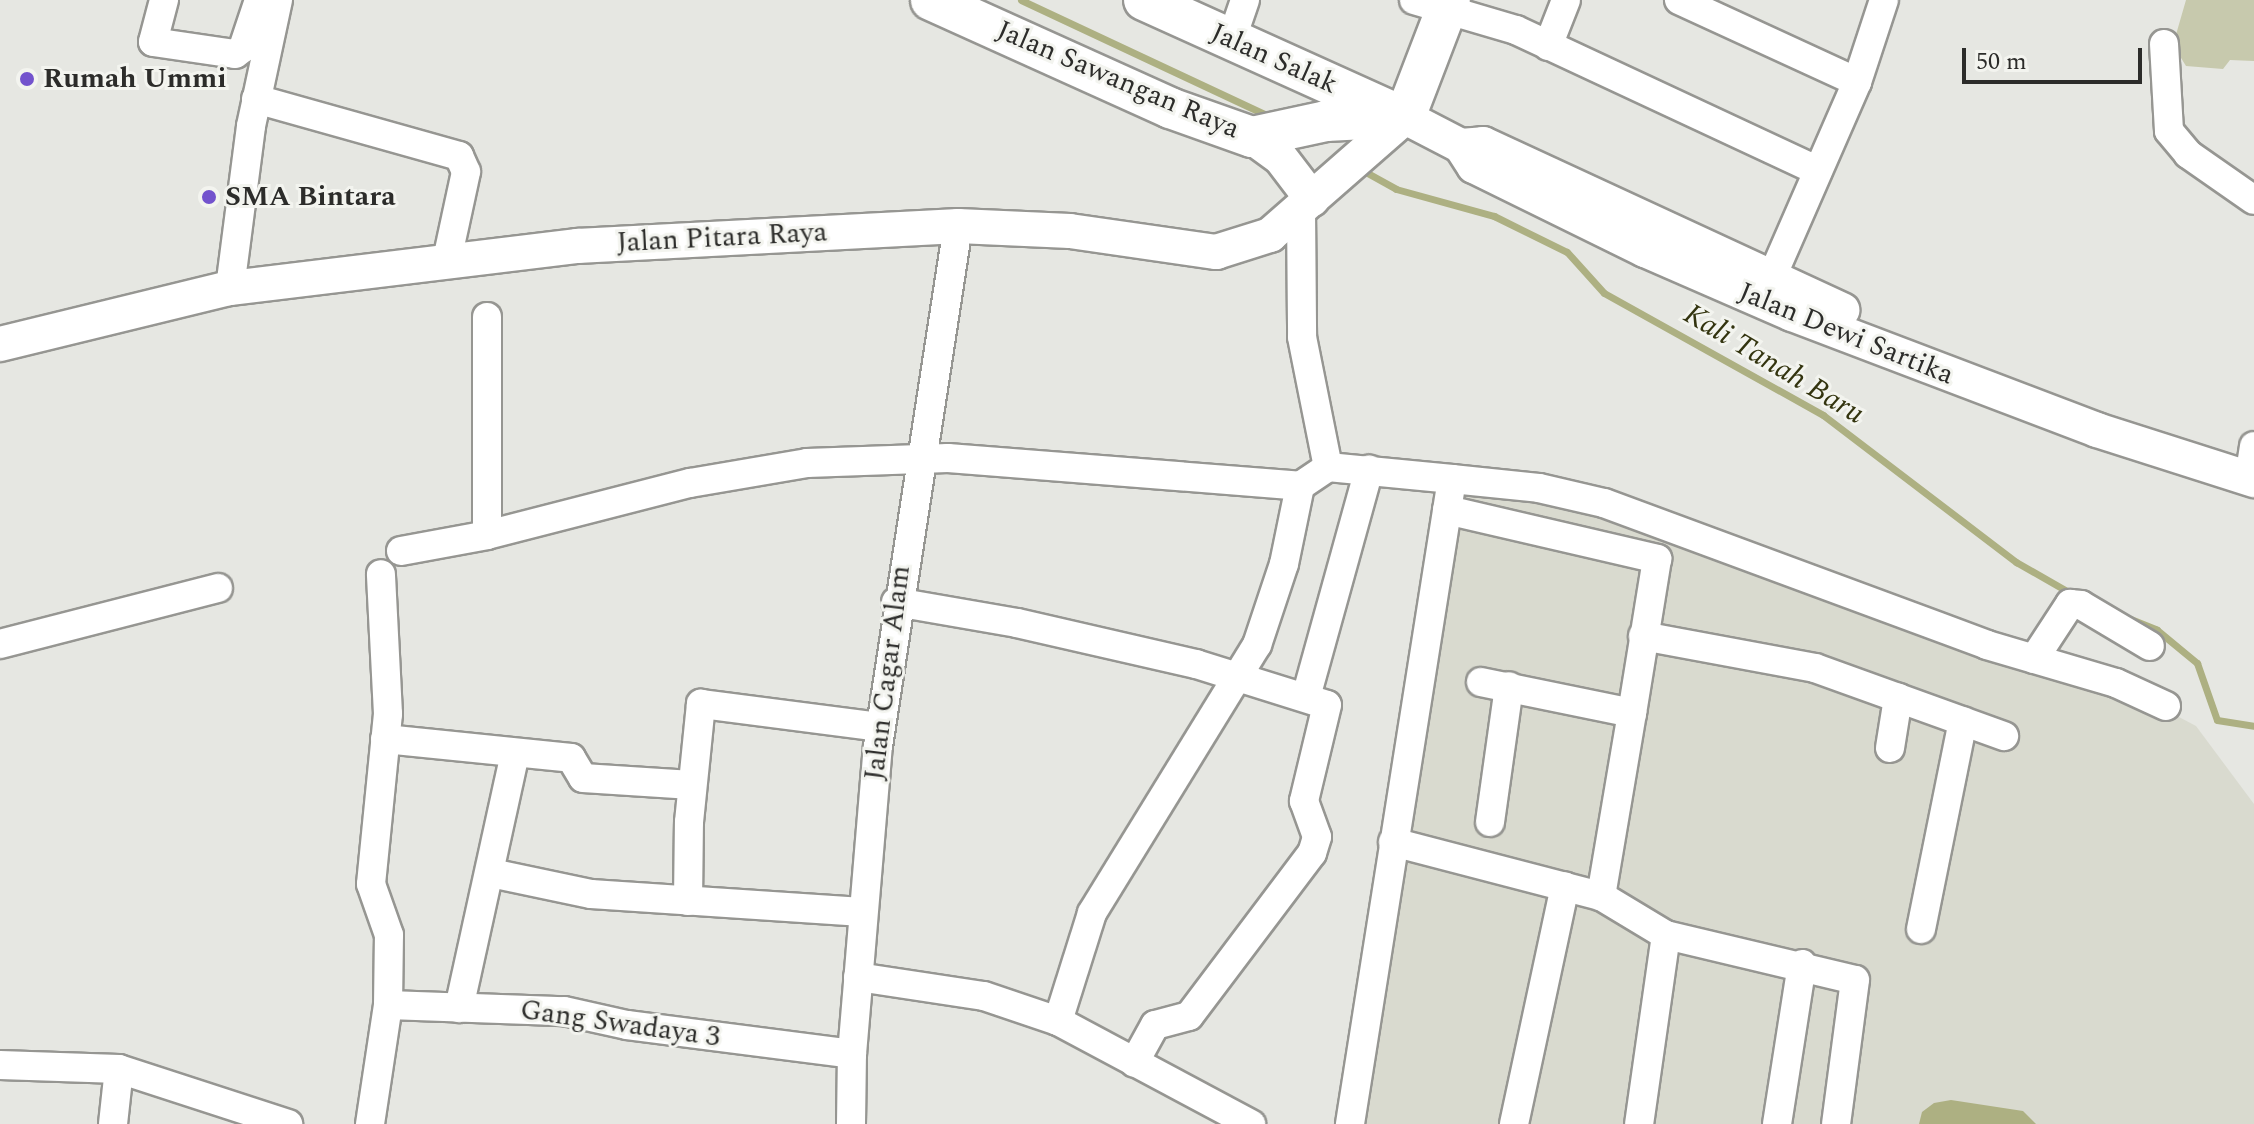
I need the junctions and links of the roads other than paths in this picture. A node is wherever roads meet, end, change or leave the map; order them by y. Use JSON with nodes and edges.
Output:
{"nodes":[{"id":1,"x":164,"y":0,"type":"edge"},
{"id":2,"x":259,"y":0,"type":"edge"},
{"id":3,"x":278,"y":0,"type":"edge"},
{"id":4,"x":931,"y":0,"type":"edge"},
{"id":5,"x":1144,"y":0,"type":"edge"},
{"id":6,"x":1245,"y":0,"type":"edge"},
{"id":7,"x":1566,"y":0,"type":"edge"},
{"id":8,"x":1679,"y":0,"type":"edge"},
{"id":9,"x":1884,"y":0,"type":"edge"},
{"id":10,"x":1437,"y":3,"type":"edge"},
{"id":11,"x":1231,"y":41,"type":"junction"},
{"id":12,"x":2164,"y":44,"type":"dead end"},
{"id":13,"x":1548,"y":46,"type":"junction"},
{"id":14,"x":1857,"y":82,"type":"junction"},
{"id":15,"x":256,"y":99,"type":"junction"},
{"id":16,"x":1405,"y":117,"type":"junction"},
{"id":17,"x":1252,"y":137,"type":"junction"},
{"id":18,"x":1461,"y":146,"type":"junction"},
{"id":19,"x":1818,"y":171,"type":"junction"},
{"id":20,"x":2254,"y":200,"type":"edge"},
{"id":21,"x":1306,"y":205,"type":"junction"},
{"id":22,"x":958,"y":226,"type":"junction"},
{"id":23,"x":447,"y":260,"type":"junction"},
{"id":24,"x":1771,"y":279,"type":"junction"},
{"id":25,"x":230,"y":288,"type":"junction"},
{"id":26,"x":487,"y":317,"type":"dead end"},
{"id":27,"x":0,"y":344,"type":"edge"},
{"id":28,"x":918,"y":460,"type":"junction"},
{"id":29,"x":2252,"y":464,"type":"edge"},
{"id":30,"x":1328,"y":467,"type":"junction"},
{"id":31,"x":1369,"y":470,"type":"junction"},
{"id":32,"x":1452,"y":479,"type":"junction"},
{"id":33,"x":1300,"y":486,"type":"junction"},
{"id":34,"x":1447,"y":510,"type":"junction"},
{"id":35,"x":487,"y":535,"type":"junction"},
{"id":36,"x":1691,"y":547,"type":"dead end"},
{"id":37,"x":401,"y":551,"type":"dead end"},
{"id":38,"x":1657,"y":559,"type":"junction"},
{"id":39,"x":381,"y":574,"type":"dead end"},
{"id":40,"x":218,"y":588,"type":"dead end"},
{"id":41,"x":896,"y":602,"type":"junction"},
{"id":42,"x":1643,"y":636,"type":"junction"},
{"id":43,"x":0,"y":644,"type":"edge"},
{"id":44,"x":2150,"y":646,"type":"dead end"},
{"id":45,"x":2034,"y":659,"type":"junction"},
{"id":46,"x":1240,"y":677,"type":"junction"},
{"id":47,"x":1306,"y":697,"type":"junction"},
{"id":48,"x":1898,"y":698,"type":"junction"},
{"id":49,"x":2166,"y":706,"type":"dead end"},
{"id":50,"x":1632,"y":713,"type":"junction"},
{"id":51,"x":1963,"y":721,"type":"junction"},
{"id":52,"x":881,"y":727,"type":"junction"},
{"id":53,"x":2004,"y":736,"type":"dead end"},
{"id":54,"x":385,"y":739,"type":"junction"},
{"id":55,"x":1890,"y":748,"type":"dead end"},
{"id":56,"x":515,"y":753,"type":"junction"},
{"id":57,"x":692,"y":785,"type":"junction"},
{"id":58,"x":1490,"y":822,"type":"dead end"},
{"id":59,"x":1393,"y":842,"type":"junction"},
{"id":60,"x":491,"y":873,"type":"junction"},
{"id":61,"x":1565,"y":886,"type":"junction"},
{"id":62,"x":1601,"y":896,"type":"junction"},
{"id":63,"x":688,"y":901,"type":"junction"},
{"id":64,"x":862,"y":912,"type":"junction"},
{"id":65,"x":1921,"y":929,"type":"dead end"},
{"id":66,"x":1666,"y":935,"type":"junction"},
{"id":67,"x":1802,"y":964,"type":"junction"},
{"id":68,"x":858,"y":977,"type":"junction"},
{"id":69,"x":388,"y":1005,"type":"junction"},
{"id":70,"x":459,"y":1008,"type":"junction"},
{"id":71,"x":1058,"y":1021,"type":"junction"},
{"id":72,"x":852,"y":1054,"type":"junction"},
{"id":73,"x":1134,"y":1063,"type":"junction"},
{"id":74,"x":0,"y":1065,"type":"edge"},
{"id":75,"x":119,"y":1069,"type":"junction"},
{"id":76,"x":113,"y":1124,"type":"edge"},
{"id":77,"x":288,"y":1124,"type":"edge"},
{"id":78,"x":370,"y":1124,"type":"edge"},
{"id":79,"x":851,"y":1124,"type":"edge"},
{"id":80,"x":1251,"y":1124,"type":"edge"},
{"id":81,"x":1350,"y":1124,"type":"edge"},
{"id":82,"x":1514,"y":1124,"type":"edge"},
{"id":83,"x":1639,"y":1124,"type":"edge"},
{"id":84,"x":1777,"y":1124,"type":"edge"},
{"id":85,"x":1836,"y":1124,"type":"edge"}],
"edges":[{"from":1,"to":2,"type":"street"},
{"from":3,"to":15,"type":"street"},
{"from":4,"to":17,"type":"highway","name":"Jalan Sawangan Raya"},
{"from":5,"to":11,"type":"highway","name":"Jalan Salak"},
{"from":6,"to":11,"type":"street"},
{"from":7,"to":13,"type":"street"},
{"from":8,"to":14,"type":"street"},
{"from":9,"to":14,"type":"street"},
{"from":10,"to":13,"type":"street"},
{"from":10,"to":16,"type":"highway"},
{"from":11,"to":16,"type":"highway","name":"Jalan Salak"},
{"from":12,"to":20,"type":"street"},
{"from":13,"to":19,"type":"street"},
{"from":14,"to":19,"type":"street"},
{"from":15,"to":23,"type":"street"},
{"from":15,"to":25,"type":"street"},
{"from":16,"to":17,"type":"highway","name":"Jalan Sawangan Raya"},
{"from":16,"to":18,"type":"main road","name":"Jalan Dewi Sartika"},
{"from":16,"to":21,"type":"main road","name":"Jalan Pitara Raya"},
{"from":17,"to":21,"type":"main road"},
{"from":18,"to":24,"type":"main road","name":"Jalan Dewi Sartika"},
{"from":18,"to":29,"type":"main road","name":"Jalan Dewi Sartika"},
{"from":19,"to":24,"type":"street"},
{"from":21,"to":22,"type":"main road","name":"Jalan Pitara Raya"},
{"from":21,"to":30,"type":"street"},
{"from":22,"to":23,"type":"main road","name":"Jalan Pitara Raya"},
{"from":22,"to":28,"type":"street","name":"Jalan Cagar Alam"},
{"from":23,"to":25,"type":"main road","name":"Jalan Pitara Raya"},
{"from":24,"to":29,"type":"main road","name":"Jalan Dewi Sartika"},
{"from":25,"to":27,"type":"main road","name":"Jalan Pitara Raya"},
{"from":26,"to":35,"type":"street"},
{"from":28,"to":33,"type":"street"},
{"from":28,"to":35,"type":"street"},
{"from":28,"to":41,"type":"street","name":"Jalan Cagar Alam"},
{"from":30,"to":31,"type":"street"},
{"from":30,"to":33,"type":"street"},
{"from":31,"to":32,"type":"street"},
{"from":31,"to":47,"type":"street"},
{"from":32,"to":34,"type":"street"},
{"from":32,"to":45,"type":"street"},
{"from":33,"to":46,"type":"street"},
{"from":34,"to":38,"type":"street"},
{"from":34,"to":59,"type":"street"},
{"from":35,"to":37,"type":"street"},
{"from":36,"to":38,"type":"street"},
{"from":38,"to":42,"type":"street"},
{"from":39,"to":54,"type":"street"},
{"from":40,"to":43,"type":"street"},
{"from":41,"to":46,"type":"street"},
{"from":41,"to":52,"type":"street","name":"Jalan Cagar Alam"},
{"from":42,"to":48,"type":"street"},
{"from":42,"to":50,"type":"street"},
{"from":44,"to":45,"type":"street"},
{"from":45,"to":49,"type":"street"},
{"from":46,"to":47,"type":"street"},
{"from":46,"to":71,"type":"street"},
{"from":47,"to":73,"type":"street"},
{"from":48,"to":51,"type":"street"},
{"from":48,"to":55,"type":"street"},
{"from":50,"to":58,"type":"street"},
{"from":50,"to":62,"type":"street"},
{"from":51,"to":53,"type":"street"},
{"from":51,"to":65,"type":"street"},
{"from":52,"to":57,"type":"street"},
{"from":52,"to":64,"type":"street","name":"Jalan Cagar Alam"},
{"from":54,"to":56,"type":"street"},
{"from":54,"to":69,"type":"street"},
{"from":56,"to":57,"type":"street"},
{"from":56,"to":60,"type":"street"},
{"from":57,"to":63,"type":"street"},
{"from":59,"to":61,"type":"street"},
{"from":59,"to":81,"type":"street"},
{"from":60,"to":63,"type":"street"},
{"from":60,"to":70,"type":"street"},
{"from":61,"to":62,"type":"street"},
{"from":61,"to":82,"type":"street"},
{"from":62,"to":66,"type":"street"},
{"from":63,"to":64,"type":"street"},
{"from":64,"to":68,"type":"street","name":"Jalan Cagar Alam"},
{"from":66,"to":67,"type":"street"},
{"from":66,"to":83,"type":"street"},
{"from":67,"to":84,"type":"street"},
{"from":67,"to":85,"type":"street"},
{"from":68,"to":71,"type":"street"},
{"from":68,"to":72,"type":"street","name":"Jalan Cagar Alam"},
{"from":69,"to":70,"type":"street","name":"Gang Swadaya 3"},
{"from":69,"to":78,"type":"street"},
{"from":70,"to":72,"type":"street","name":"Gang Swadaya 3"},
{"from":71,"to":73,"type":"street"},
{"from":72,"to":79,"type":"street","name":"Jalan Cagar Alam"},
{"from":73,"to":80,"type":"street"},
{"from":74,"to":75,"type":"street"},
{"from":75,"to":76,"type":"street"},
{"from":75,"to":77,"type":"street"}]}
